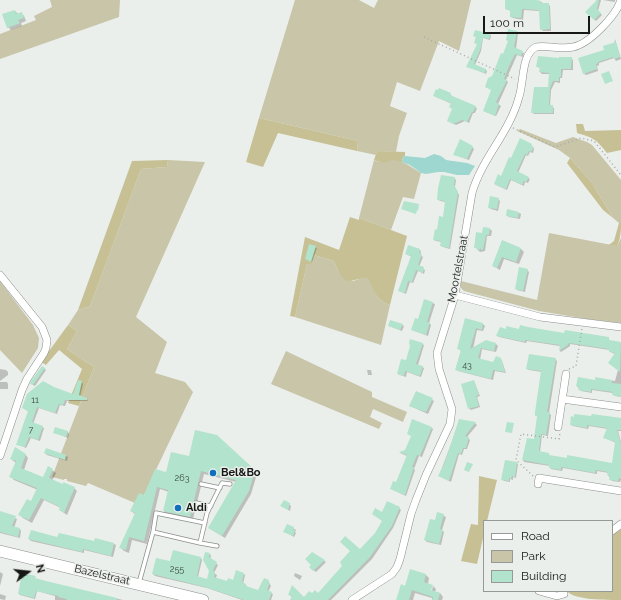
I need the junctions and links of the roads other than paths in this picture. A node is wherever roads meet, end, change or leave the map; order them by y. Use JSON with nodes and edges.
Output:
{"nodes":[{"id":1,"x":621,"y":0,"type":"edge"},
{"id":2,"x":0,"y":275,"type":"edge"},
{"id":3,"x":455,"y":295,"type":"junction"},
{"id":4,"x":621,"y":327,"type":"edge"},
{"id":5,"x":566,"y":374,"type":"road end"},
{"id":6,"x":562,"y":399,"type":"junction"},
{"id":7,"x":621,"y":407,"type":"edge"},
{"id":8,"x":558,"y":427,"type":"road end"},
{"id":9,"x":0,"y":456,"type":"edge"},
{"id":10,"x":537,"y":479,"type":"road end"},
{"id":11,"x":202,"y":484,"type":"dead end"},
{"id":12,"x":230,"y":484,"type":"dead end"},
{"id":13,"x":220,"y":488,"type":"junction"},
{"id":14,"x":621,"y":491,"type":"edge"},
{"id":15,"x":196,"y":503,"type":"dead end"},
{"id":16,"x":211,"y":506,"type":"junction"},
{"id":17,"x":205,"y":523,"type":"junction"},
{"id":18,"x":621,"y":524,"type":"edge"},
{"id":19,"x":613,"y":530,"type":"edge"},
{"id":20,"x":153,"y":532,"type":"junction"},
{"id":21,"x":200,"y":543,"type":"junction"},
{"id":22,"x":217,"y":546,"type":"dead end"},
{"id":23,"x":0,"y":551,"type":"edge"},
{"id":24,"x":139,"y":584,"type":"junction"},
{"id":25,"x":543,"y":592,"type":"edge"},
{"id":26,"x":565,"y":595,"type":"edge"},
{"id":27,"x":203,"y":600,"type":"edge"},
{"id":28,"x":352,"y":600,"type":"edge"}],
"edges":[{"from":1,"to":3,"type":"street","name":"Moortelstraat"},
{"from":2,"to":9,"type":"street"},
{"from":3,"to":4,"type":"street"},
{"from":3,"to":28,"type":"street","name":"Moortelstraat"},
{"from":5,"to":6,"type":"street"},
{"from":6,"to":7,"type":"street"},
{"from":6,"to":8,"type":"street"},
{"from":10,"to":14,"type":"street"},
{"from":11,"to":13,"type":"lane"},
{"from":12,"to":13,"type":"lane"},
{"from":13,"to":16,"type":"lane"},
{"from":15,"to":16,"type":"lane"},
{"from":16,"to":17,"type":"lane"},
{"from":17,"to":20,"type":"lane"},
{"from":17,"to":21,"type":"lane"},
{"from":18,"to":19,"type":"street"},
{"from":20,"to":21,"type":"lane"},
{"from":20,"to":24,"type":"lane"},
{"from":21,"to":22,"type":"lane"},
{"from":23,"to":24,"type":"main road","name":"Bazelstraat"},
{"from":24,"to":27,"type":"main road","name":"Bazelstraat"},
{"from":25,"to":26,"type":"street"}]}
